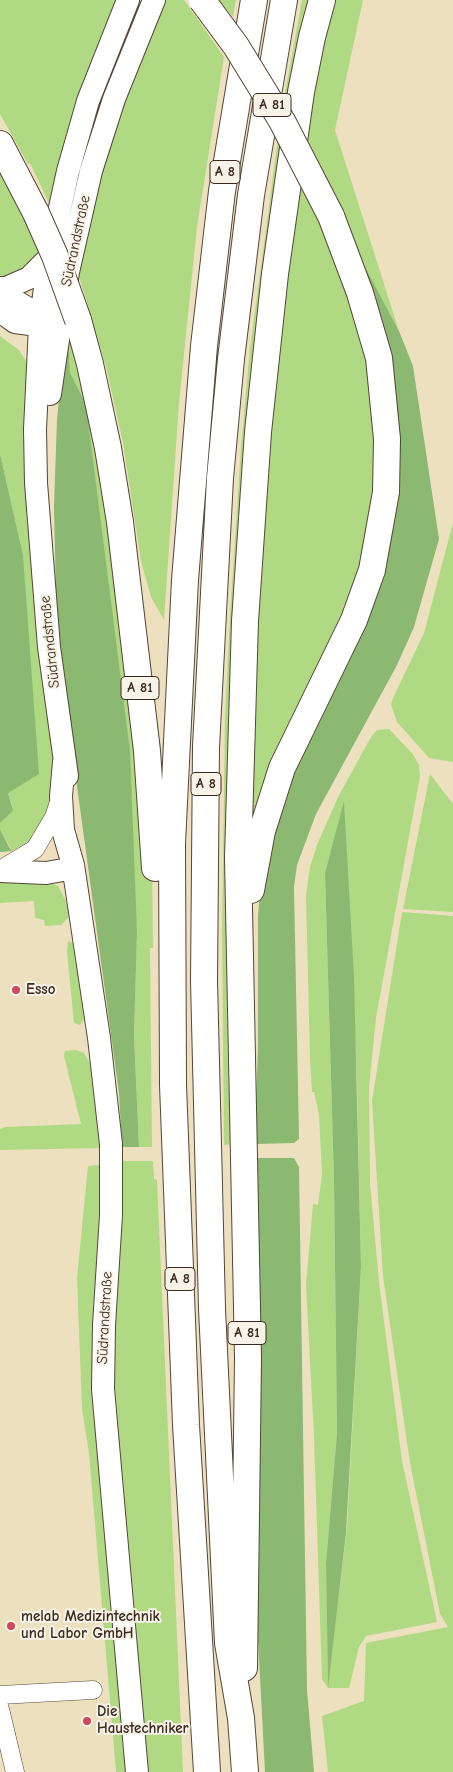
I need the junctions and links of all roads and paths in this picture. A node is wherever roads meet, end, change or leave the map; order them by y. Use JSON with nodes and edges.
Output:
{"nodes":[{"id":1,"x":128,"y":0,"type":"edge"},
{"id":2,"x":154,"y":0,"type":"edge"},
{"id":3,"x":202,"y":0,"type":"edge"},
{"id":4,"x":254,"y":0,"type":"edge"},
{"id":5,"x":284,"y":0,"type":"edge"},
{"id":6,"x":322,"y":0,"type":"edge"},
{"id":7,"x":0,"y":144,"type":"edge"},
{"id":8,"x":49,"y":258,"type":"junction"},
{"id":9,"x":0,"y":290,"type":"edge"},
{"id":10,"x":0,"y":311,"type":"edge"},
{"id":11,"x":59,"y":325,"type":"junction"},
{"id":12,"x":64,"y":762,"type":"junction"},
{"id":13,"x":61,"y":796,"type":"junction"},
{"id":14,"x":22,"y":857,"type":"junction"},
{"id":15,"x":72,"y":865,"type":"junction"},
{"id":16,"x":0,"y":870,"type":"edge"},
{"id":17,"x":240,"y":994,"type":"junction"},
{"id":18,"x":172,"y":1059,"type":"junction"},
{"id":19,"x":93,"y":1690,"type":"dead end"},
{"id":20,"x":0,"y":1695,"type":"edge"},
{"id":21,"x":0,"y":1709,"type":"edge"},
{"id":22,"x":241,"y":1718,"type":"junction"},
{"id":23,"x":15,"y":1772,"type":"edge"},
{"id":24,"x":137,"y":1772,"type":"edge"},
{"id":25,"x":207,"y":1772,"type":"edge"},
{"id":26,"x":245,"y":1772,"type":"edge"}],
"edges":[{"from":1,"to":8,"type":"main road","name":"Südrandstraße"},
{"from":2,"to":11,"type":"main road","name":"Südrandstraße"},
{"from":3,"to":17,"type":"highway","number":"A 81","bridge":true},
{"from":4,"to":18,"type":"highway","number":"A 8"},
{"from":5,"to":22,"type":"highway","number":"A 8"},
{"from":6,"to":17,"type":"highway"},
{"from":7,"to":11,"type":"highway","number":"A 81","bridge":true},
{"from":8,"to":9,"type":"main road"},
{"from":8,"to":11,"type":"main road","name":"Südrandstraße"},
{"from":9,"to":11,"type":"main road"},
{"from":10,"to":11,"type":"main road"},
{"from":11,"to":12,"type":"main road","name":"Südrandstraße"},
{"from":11,"to":18,"type":"highway","number":"A 81"},
{"from":12,"to":13,"type":"main road","name":"Südrandstraße"},
{"from":12,"to":15,"type":"main road","name":"Südrandstraße"},
{"from":13,"to":14,"type":"street"},
{"from":13,"to":15,"type":"main road","name":"Südrandstraße"},
{"from":14,"to":15,"type":"main road"},
{"from":14,"to":16,"type":"street"},
{"from":15,"to":16,"type":"main road"},
{"from":15,"to":24,"type":"main road","name":"Südrandstraße"},
{"from":17,"to":22,"type":"highway","number":"A 81"},
{"from":18,"to":25,"type":"highway","number":"A 8"},
{"from":19,"to":20,"type":"street"},
{"from":21,"to":23,"type":"street"},
{"from":22,"to":26,"type":"highway","number":"A 8"}]}
